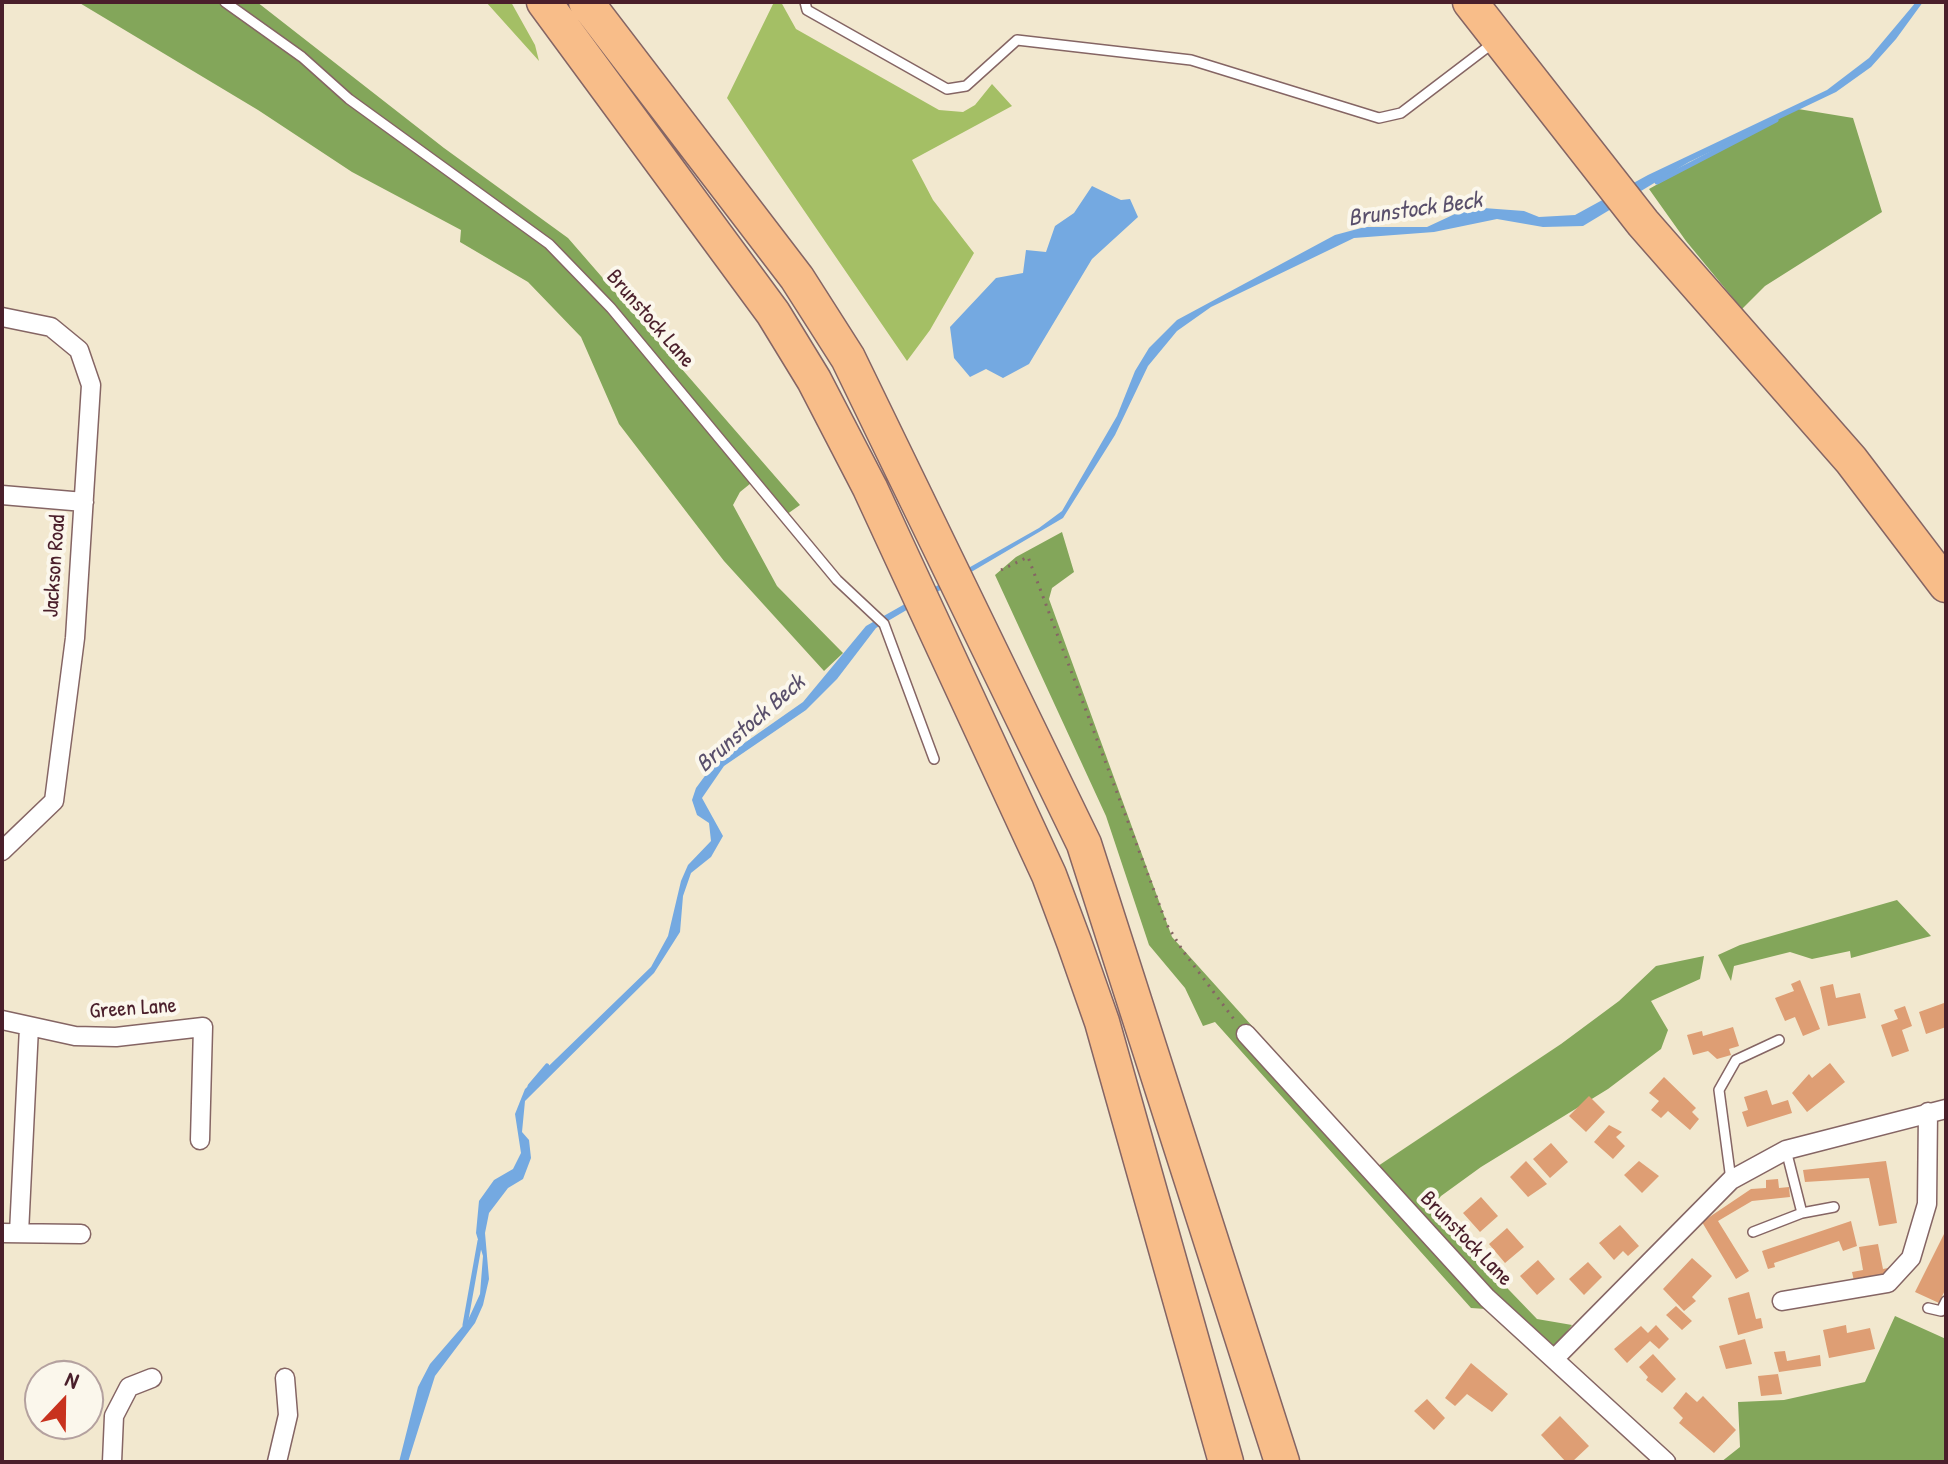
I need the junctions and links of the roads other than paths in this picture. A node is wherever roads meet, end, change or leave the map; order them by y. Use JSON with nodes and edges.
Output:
{"nodes":[{"id":1,"x":225,"y":2,"type":"edge"},
{"id":2,"x":544,"y":2,"type":"edge"},
{"id":3,"x":586,"y":2,"type":"edge"},
{"id":4,"x":805,"y":2,"type":"edge"},
{"id":5,"x":1470,"y":2,"type":"edge"},
{"id":6,"x":1499,"y":39,"type":"junction"},
{"id":7,"x":2,"y":317,"type":"edge"},
{"id":8,"x":2,"y":495,"type":"edge"},
{"id":9,"x":84,"y":502,"type":"junction"},
{"id":10,"x":1946,"y":585,"type":"edge"},
{"id":11,"x":934,"y":759,"type":"dead end"},
{"id":12,"x":2,"y":851,"type":"edge"},
{"id":13,"x":2,"y":1020,"type":"edge"},
{"id":14,"x":29,"y":1027,"type":"junction"},
{"id":15,"x":1246,"y":1034,"type":"road end"},
{"id":16,"x":1779,"y":1040,"type":"dead end"},
{"id":17,"x":1940,"y":1109,"type":"edge"},
{"id":18,"x":200,"y":1140,"type":"dead end"},
{"id":19,"x":1786,"y":1150,"type":"junction"},
{"id":20,"x":1731,"y":1180,"type":"junction"},
{"id":21,"x":1834,"y":1207,"type":"dead end"},
{"id":22,"x":1802,"y":1213,"type":"junction"},
{"id":23,"x":1753,"y":1232,"type":"dead end"},
{"id":24,"x":10,"y":1233,"type":"edge"},
{"id":25,"x":81,"y":1234,"type":"dead end"},
{"id":26,"x":1782,"y":1301,"type":"dead end"},
{"id":27,"x":1946,"y":1301,"type":"edge"},
{"id":28,"x":1928,"y":1308,"type":"dead end"},
{"id":29,"x":1555,"y":1358,"type":"junction"},
{"id":30,"x":152,"y":1378,"type":"dead end"},
{"id":31,"x":285,"y":1378,"type":"dead end"},
{"id":32,"x":112,"y":1462,"type":"edge"},
{"id":33,"x":277,"y":1462,"type":"edge"},
{"id":34,"x":1226,"y":1462,"type":"edge"},
{"id":35,"x":1282,"y":1462,"type":"edge"},
{"id":36,"x":1666,"y":1462,"type":"edge"}],
"edges":[{"from":1,"to":11,"type":"lane","name":"Brunstock Lane"},
{"from":2,"to":34,"type":"highway"},
{"from":3,"to":35,"type":"highway"},
{"from":4,"to":6,"type":"lane"},
{"from":5,"to":6,"type":"highway"},
{"from":6,"to":10,"type":"highway"},
{"from":7,"to":9,"type":"street","name":"Jackson Road"},
{"from":8,"to":9,"type":"street"},
{"from":9,"to":12,"type":"street","name":"Jackson Road"},
{"from":13,"to":14,"type":"street","name":"Green Lane"},
{"from":14,"to":18,"type":"street","name":"Green Lane"},
{"from":14,"to":24,"type":"street"},
{"from":15,"to":29,"type":"street","name":"Brunstock Lane"},
{"from":16,"to":20,"type":"lane"},
{"from":17,"to":19,"type":"street"},
{"from":17,"to":26,"type":"street"},
{"from":19,"to":20,"type":"street"},
{"from":19,"to":22,"type":"lane"},
{"from":20,"to":29,"type":"street"},
{"from":21,"to":22,"type":"lane"},
{"from":22,"to":23,"type":"lane"},
{"from":24,"to":25,"type":"street"},
{"from":27,"to":28,"type":"lane"},
{"from":29,"to":36,"type":"street","name":"Brunstock Lane"},
{"from":30,"to":32,"type":"street"},
{"from":31,"to":33,"type":"street"}]}
